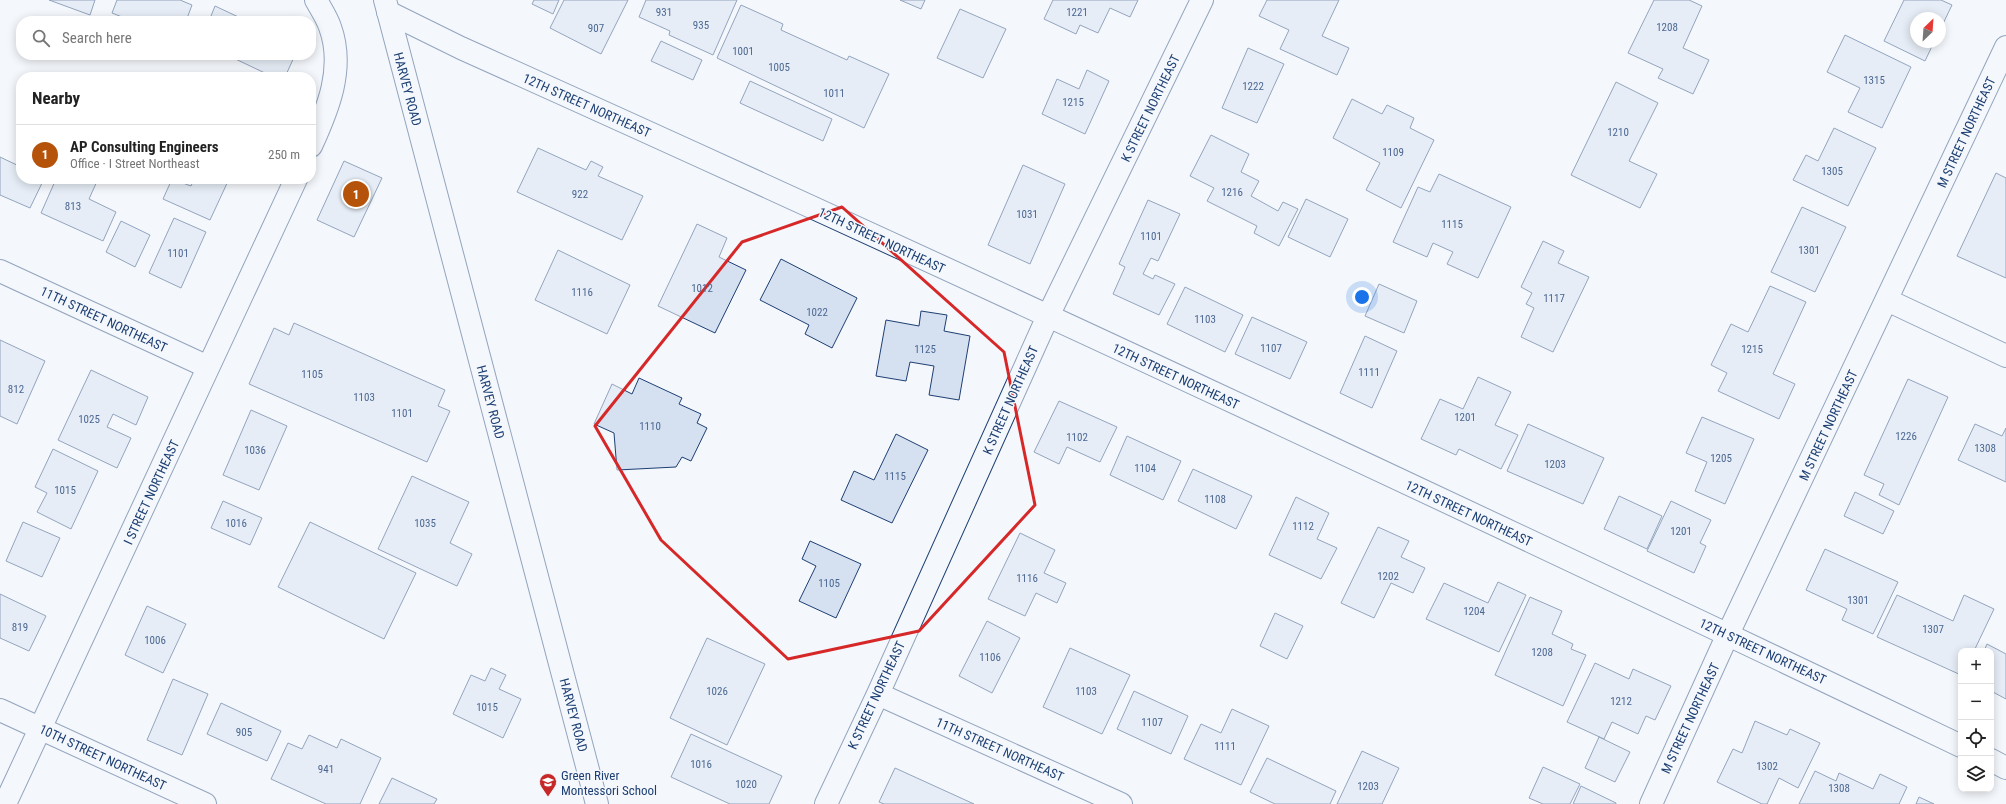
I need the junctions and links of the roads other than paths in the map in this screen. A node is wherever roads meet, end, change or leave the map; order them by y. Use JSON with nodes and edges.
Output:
{"nodes":[{"id":1,"x":316,"y":0,"type":"edge"},
{"id":2,"x":1202,"y":0,"type":"edge"},
{"id":3,"x":386,"y":6,"type":"edge"},
{"id":4,"x":2006,"y":47,"type":"edge"},
{"id":5,"x":316,"y":135,"type":"edge"},
{"id":6,"x":294,"y":184,"type":"edge"},
{"id":7,"x":0,"y":271,"type":"edge"},
{"id":8,"x":1887,"y":300,"type":"junction"},
{"id":9,"x":1048,"y":316,"type":"junction"},
{"id":10,"x":2006,"y":356,"type":"edge"},
{"id":11,"x":208,"y":367,"type":"junction"},
{"id":12,"x":1728,"y":634,"type":"junction"},
{"id":13,"x":878,"y":694,"type":"junction"},
{"id":14,"x":0,"y":710,"type":"edge"},
{"id":15,"x":40,"y":729,"type":"junction"},
{"id":16,"x":1958,"y":745,"type":"edge"},
{"id":17,"x":1994,"y":762,"type":"edge"},
{"id":18,"x":2006,"y":768,"type":"edge"},
{"id":19,"x":5,"y":804,"type":"edge"},
{"id":20,"x":206,"y":804,"type":"edge"},
{"id":21,"x":597,"y":804,"type":"edge"},
{"id":22,"x":826,"y":804,"type":"edge"},
{"id":23,"x":1121,"y":804,"type":"edge"},
{"id":24,"x":1651,"y":804,"type":"edge"}],
"edges":[{"from":1,"to":5,"type":"street"},
{"from":2,"to":9,"type":"street","name":"K STREET NORTHEAST"},
{"from":3,"to":9,"type":"street","name":"12TH STREET NORTHEAST"},
{"from":3,"to":21,"type":"street","name":"HARVEY ROAD"},
{"from":4,"to":8,"type":"street","name":"M STREET NORTHEAST"},
{"from":6,"to":11,"type":"street","name":"I STREET NORTHEAST"},
{"from":7,"to":11,"type":"street","name":"11TH STREET NORTHEAST"},
{"from":8,"to":10,"type":"street"},
{"from":8,"to":12,"type":"street","name":"M STREET NORTHEAST"},
{"from":9,"to":12,"type":"street","name":"12TH STREET NORTHEAST"},
{"from":9,"to":13,"type":"street","name":"K STREET NORTHEAST"},
{"from":11,"to":15,"type":"street","name":"I STREET NORTHEAST"},
{"from":12,"to":16,"type":"street","name":"12TH STREET NORTHEAST"},
{"from":12,"to":24,"type":"street","name":"M STREET NORTHEAST"},
{"from":13,"to":22,"type":"street","name":"K STREET NORTHEAST"},
{"from":13,"to":23,"type":"street","name":"11TH STREET NORTHEAST"},
{"from":14,"to":15,"type":"street","name":"10TH STREET NORTHEAST"},
{"from":15,"to":19,"type":"street","name":"I STREET NORTHEAST"},
{"from":15,"to":20,"type":"street","name":"10TH STREET NORTHEAST"},
{"from":17,"to":18,"type":"street"}]}
